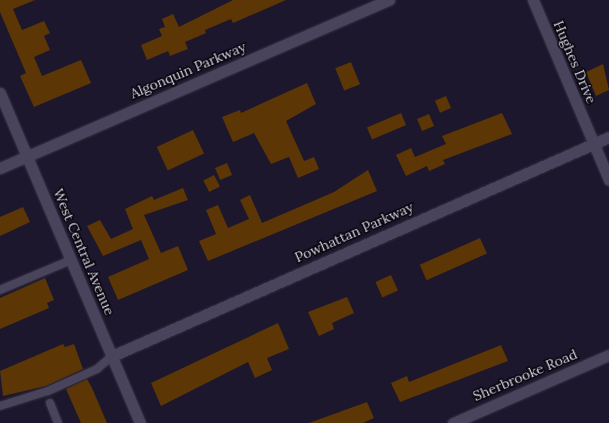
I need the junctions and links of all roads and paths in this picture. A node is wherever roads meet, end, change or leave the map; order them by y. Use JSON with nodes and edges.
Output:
{"nodes":[{"id":1,"x":389,"y":0,"type":"edge"},
{"id":2,"x":532,"y":0,"type":"edge"},
{"id":3,"x":0,"y":93,"type":"edge"},
{"id":4,"x":609,"y":137,"type":"edge"},
{"id":5,"x":593,"y":144,"type":"junction"},
{"id":6,"x":27,"y":156,"type":"junction"},
{"id":7,"x":0,"y":168,"type":"edge"},
{"id":8,"x":609,"y":180,"type":"edge"},
{"id":9,"x":71,"y":260,"type":"junction"},
{"id":10,"x":0,"y":290,"type":"edge"},
{"id":11,"x":609,"y":355,"type":"edge"},
{"id":12,"x":112,"y":356,"type":"junction"},
{"id":13,"x":50,"y":403,"type":"dead end"},
{"id":14,"x":0,"y":406,"type":"edge"},
{"id":15,"x":58,"y":423,"type":"edge"},
{"id":16,"x":139,"y":423,"type":"edge"},
{"id":17,"x":453,"y":423,"type":"edge"}],
"edges":[{"from":1,"to":6,"type":"street","name":"Algonquin Parkway"},
{"from":2,"to":5,"type":"street","name":"Hughes Drive"},
{"from":3,"to":6,"type":"street","name":"West Central Avenue"},
{"from":4,"to":5,"type":"street","name":"Powhattan Parkway"},
{"from":5,"to":8,"type":"street","name":"Hughes Drive"},
{"from":5,"to":12,"type":"street","name":"Powhattan Parkway"},
{"from":6,"to":7,"type":"street","name":"Algonquin Parkway"},
{"from":6,"to":9,"type":"street","name":"West Central Avenue"},
{"from":9,"to":10,"type":"lane"},
{"from":9,"to":12,"type":"street","name":"West Central Avenue"},
{"from":11,"to":17,"type":"street","name":"Sherbrooke Road"},
{"from":12,"to":14,"type":"lane"},
{"from":12,"to":16,"type":"street","name":"West Central Avenue"},
{"from":13,"to":15,"type":"lane"}]}
